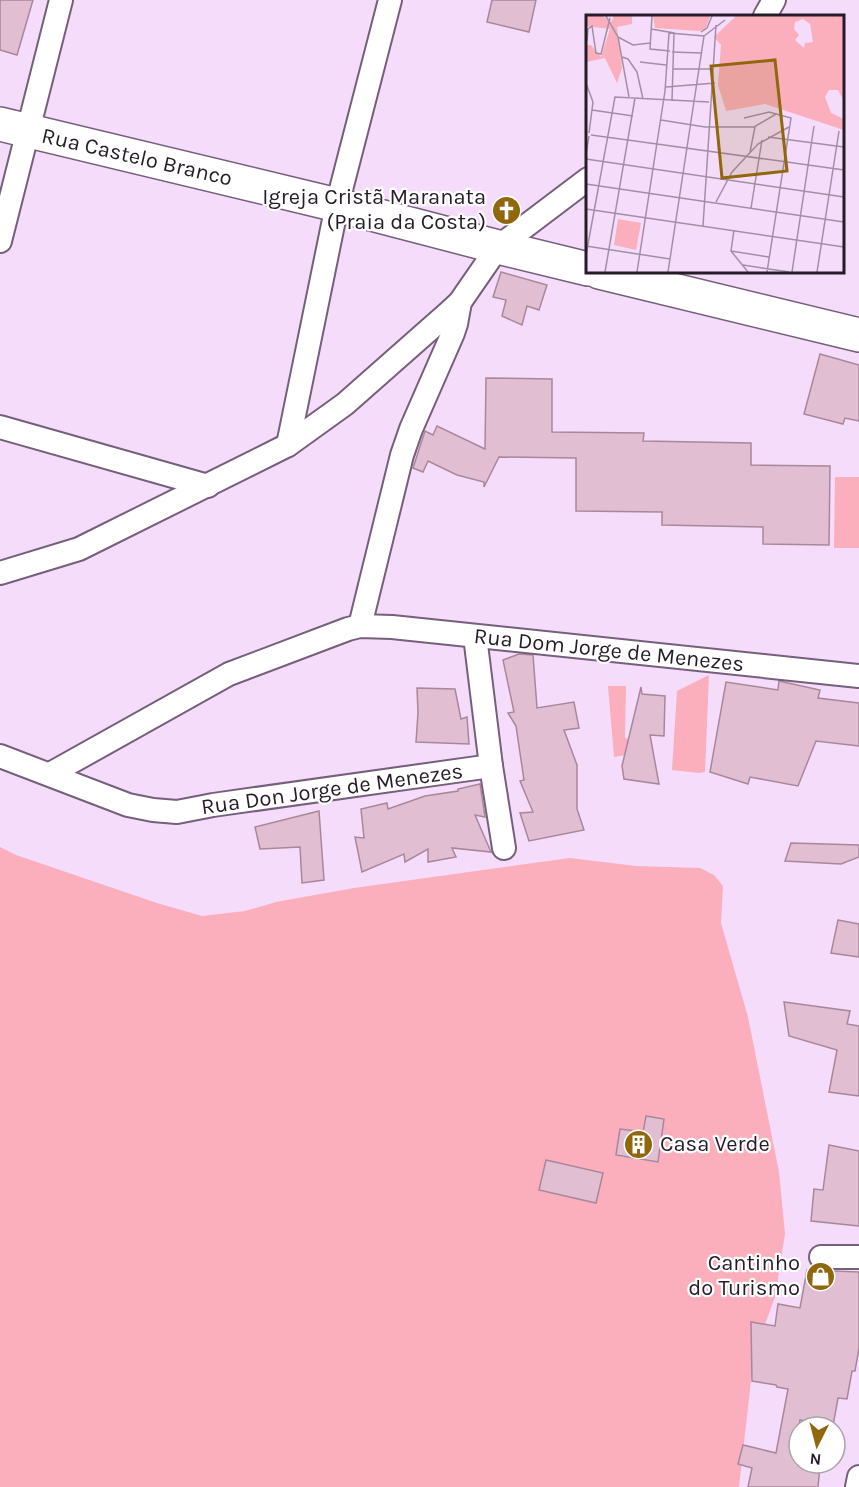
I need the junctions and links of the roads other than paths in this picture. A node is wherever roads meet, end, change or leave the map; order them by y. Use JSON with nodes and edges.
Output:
{"nodes":[{"id":1,"x":61,"y":0,"type":"edge"},
{"id":2,"x":390,"y":0,"type":"edge"},
{"id":3,"x":774,"y":0,"type":"edge"},
{"id":4,"x":766,"y":15,"type":"edge"},
{"id":5,"x":14,"y":128,"type":"edge"},
{"id":6,"x":586,"y":180,"type":"edge"},
{"id":7,"x":337,"y":205,"type":"junction"},
{"id":8,"x":0,"y":241,"type":"edge"},
{"id":9,"x":498,"y":247,"type":"junction"},
{"id":10,"x":586,"y":269,"type":"edge"},
{"id":11,"x":603,"y":273,"type":"edge"},
{"id":12,"x":460,"y":302,"type":"junction"},
{"id":13,"x":859,"y":335,"type":"edge"},
{"id":14,"x":0,"y":427,"type":"edge"},
{"id":15,"x":288,"y":445,"type":"junction"},
{"id":16,"x":208,"y":486,"type":"junction"},
{"id":17,"x":0,"y":573,"type":"edge"},
{"id":18,"x":360,"y":626,"type":"junction"},
{"id":19,"x":475,"y":636,"type":"junction"},
{"id":20,"x":859,"y":676,"type":"edge"},
{"id":21,"x":0,"y":756,"type":"edge"},
{"id":22,"x":490,"y":766,"type":"junction"},
{"id":23,"x":50,"y":774,"type":"junction"},
{"id":24,"x":504,"y":848,"type":"dead end"},
{"id":25,"x":821,"y":1257,"type":"dead end"},
{"id":26,"x":859,"y":1257,"type":"edge"},
{"id":27,"x":859,"y":1477,"type":"edge"},
{"id":28,"x":857,"y":1487,"type":"edge"}],
"edges":[{"from":1,"to":5,"type":"street"},
{"from":2,"to":7,"type":"street"},
{"from":3,"to":4,"type":"street"},
{"from":5,"to":7,"type":"main road","name":"Rua Castelo Branco"},
{"from":5,"to":8,"type":"street"},
{"from":6,"to":9,"type":"street"},
{"from":7,"to":9,"type":"main road","name":"Rua Castelo Branco"},
{"from":7,"to":15,"type":"street"},
{"from":9,"to":10,"type":"main road","name":"Rua Castelo Branco"},
{"from":9,"to":12,"type":"street"},
{"from":11,"to":13,"type":"main road"},
{"from":12,"to":15,"type":"street"},
{"from":12,"to":18,"type":"street"},
{"from":14,"to":16,"type":"street"},
{"from":15,"to":16,"type":"street"},
{"from":16,"to":17,"type":"street"},
{"from":18,"to":19,"type":"street","name":"Rua Dom Jorge de Menezes"},
{"from":18,"to":23,"type":"street"},
{"from":19,"to":20,"type":"street","name":"Rua Dom Jorge de Menezes"},
{"from":19,"to":22,"type":"street","name":"Rua Don Jorge de Menezes"},
{"from":21,"to":23,"type":"street","name":"Rua Don Jorge de Menezes"},
{"from":22,"to":23,"type":"street","name":"Rua Don Jorge de Menezes"},
{"from":22,"to":24,"type":"street"},
{"from":25,"to":26,"type":"street"},
{"from":27,"to":28,"type":"street"}]}
